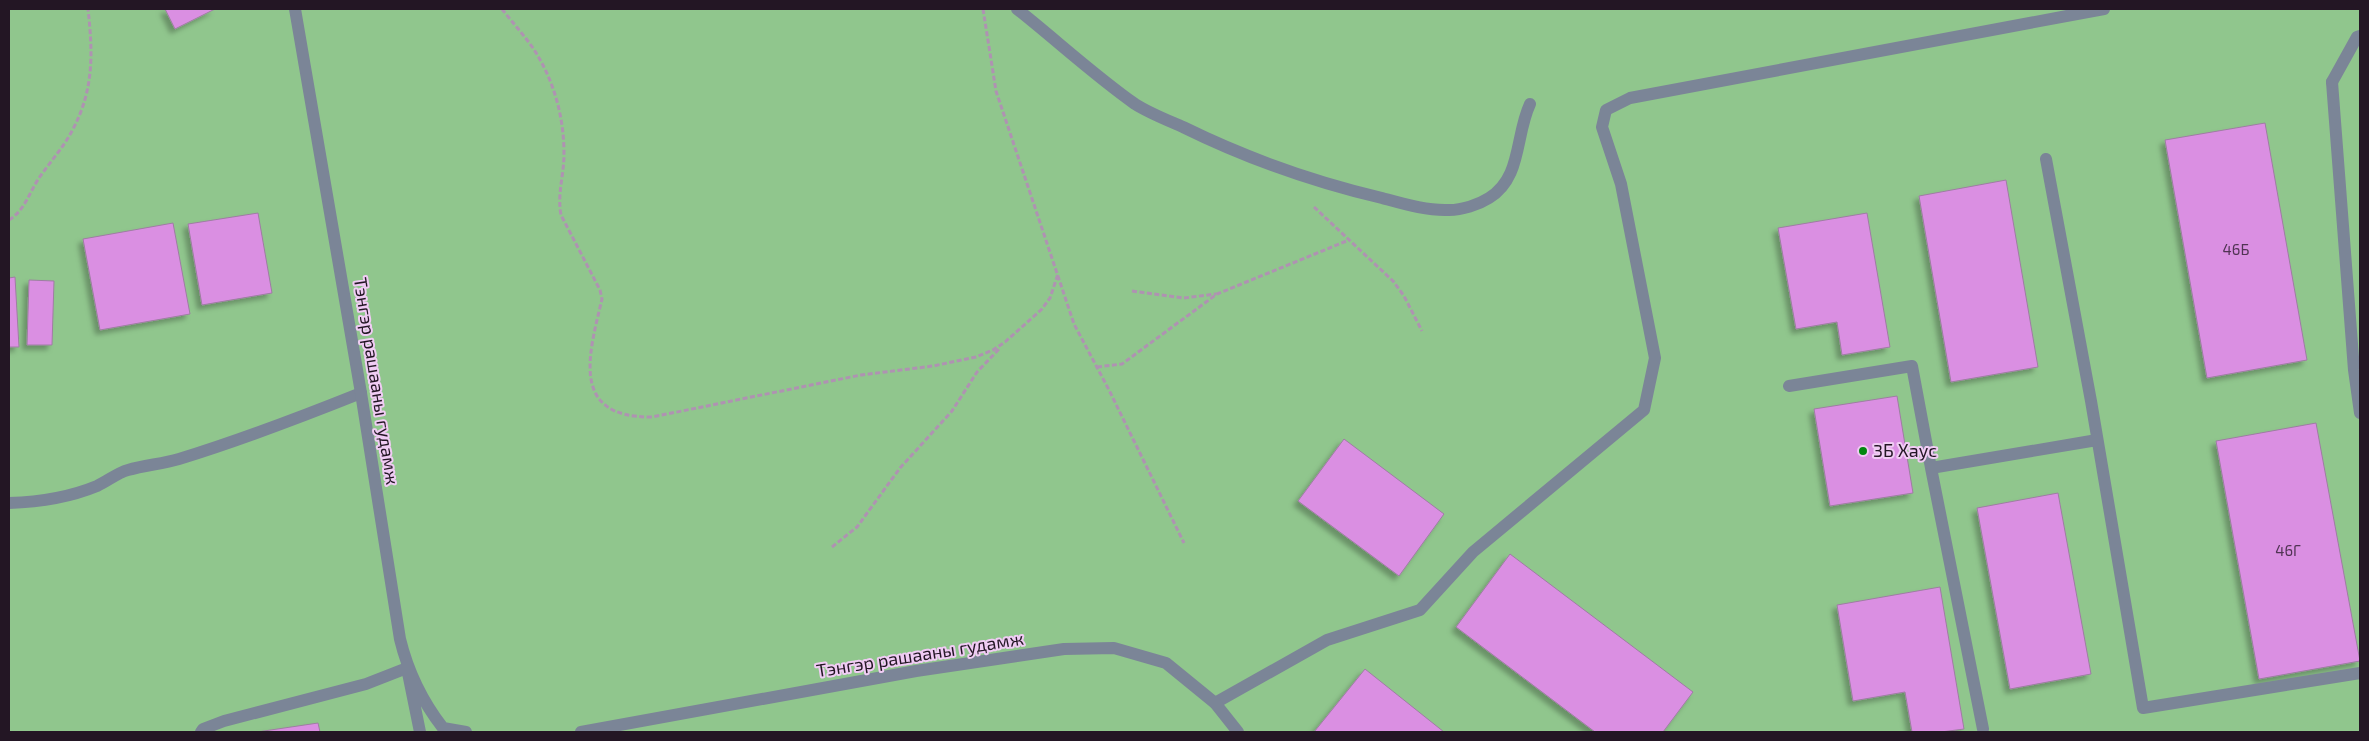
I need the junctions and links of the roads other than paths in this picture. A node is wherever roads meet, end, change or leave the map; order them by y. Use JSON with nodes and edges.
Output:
{"nodes":[{"id":1,"x":294,"y":9,"type":"edge"},
{"id":2,"x":1017,"y":9,"type":"edge"},
{"id":3,"x":2104,"y":9,"type":"edge"},
{"id":4,"x":2360,"y":36,"type":"edge"},
{"id":5,"x":1530,"y":104,"type":"dead end"},
{"id":6,"x":2046,"y":159,"type":"dead end"},
{"id":7,"x":2357,"y":369,"type":"edge"},
{"id":8,"x":1788,"y":386,"type":"dead end"},
{"id":9,"x":361,"y":393,"type":"junction"},
{"id":10,"x":2360,"y":413,"type":"edge"},
{"id":11,"x":2097,"y":440,"type":"junction"},
{"id":12,"x":1931,"y":468,"type":"junction"},
{"id":13,"x":9,"y":503,"type":"edge"},
{"id":14,"x":407,"y":668,"type":"junction"},
{"id":15,"x":2360,"y":673,"type":"edge"},
{"id":16,"x":1215,"y":703,"type":"junction"},
{"id":17,"x":1983,"y":729,"type":"dead end"},
{"id":18,"x":201,"y":732,"type":"edge"},
{"id":19,"x":420,"y":732,"type":"edge"},
{"id":20,"x":466,"y":732,"type":"edge"},
{"id":21,"x":581,"y":732,"type":"edge"},
{"id":22,"x":1238,"y":732,"type":"edge"}],
"edges":[{"from":1,"to":9,"type":"street","name":"Тэнгэр рашааны гудамж"},
{"from":2,"to":5,"type":"street"},
{"from":3,"to":16,"type":"street"},
{"from":4,"to":7,"type":"street"},
{"from":6,"to":11,"type":"street"},
{"from":7,"to":10,"type":"street"},
{"from":8,"to":12,"type":"street"},
{"from":9,"to":13,"type":"street"},
{"from":9,"to":14,"type":"street","name":"Тэнгэр рашааны гудамж"},
{"from":11,"to":12,"type":"street"},
{"from":11,"to":15,"type":"street"},
{"from":12,"to":17,"type":"street"},
{"from":14,"to":18,"type":"street"},
{"from":14,"to":19,"type":"street"},
{"from":14,"to":20,"type":"street","name":"Тэнгэр рашааны гудамж"},
{"from":16,"to":21,"type":"street","name":"Тэнгэр рашааны гудамж"},
{"from":16,"to":22,"type":"street","name":"Тэнгэр рашааны гудамж"}]}
